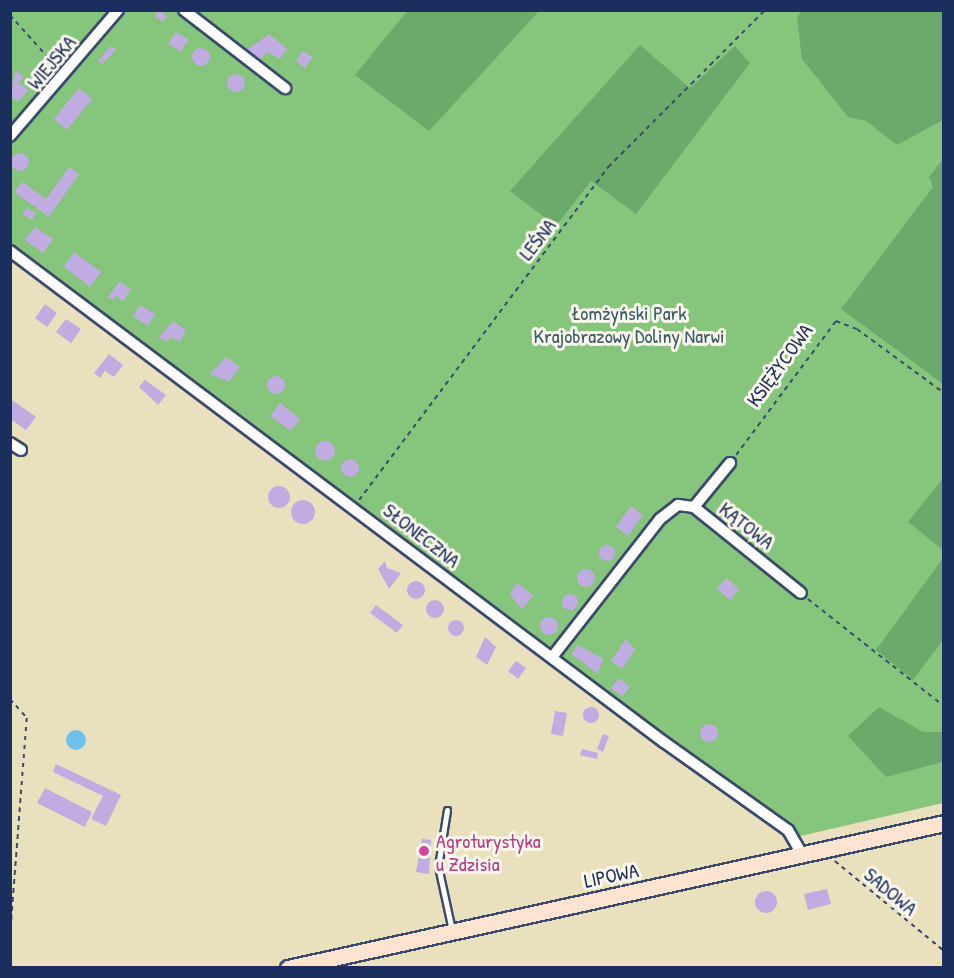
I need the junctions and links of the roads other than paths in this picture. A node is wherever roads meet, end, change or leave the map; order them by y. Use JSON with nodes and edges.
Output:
{"nodes":[{"id":1,"x":118,"y":10,"type":"edge"},
{"id":2,"x":184,"y":10,"type":"edge"},
{"id":3,"x":285,"y":88,"type":"dead end"},
{"id":4,"x":10,"y":136,"type":"edge"},
{"id":5,"x":10,"y":251,"type":"edge"},
{"id":6,"x":10,"y":443,"type":"edge"},
{"id":7,"x":21,"y":450,"type":"dead end"},
{"id":8,"x":730,"y":463,"type":"road end"},
{"id":9,"x":694,"y":507,"type":"junction"},
{"id":10,"x":801,"y":593,"type":"road end"},
{"id":11,"x":553,"y":656,"type":"junction"},
{"id":12,"x":447,"y":810,"type":"dead end"},
{"id":13,"x":944,"y":823,"type":"edge"},
{"id":14,"x":802,"y":854,"type":"junction"},
{"id":15,"x":452,"y":931,"type":"junction"},
{"id":16,"x":288,"y":968,"type":"edge"}],
"edges":[{"from":1,"to":4,"type":"street","name":"WIEJSKA"},
{"from":2,"to":3,"type":"street"},
{"from":5,"to":11,"type":"street","name":"SŁONECZNA"},
{"from":6,"to":7,"type":"street"},
{"from":8,"to":9,"type":"street"},
{"from":9,"to":10,"type":"street","name":"KĄTOWA"},
{"from":9,"to":11,"type":"street","name":"KĄTOWA"},
{"from":11,"to":14,"type":"street","name":"SŁONECZNA"},
{"from":12,"to":15,"type":"lane"},
{"from":13,"to":14,"type":"main road","name":"LIPOWA"},
{"from":14,"to":15,"type":"main road","name":"LIPOWA"},
{"from":15,"to":16,"type":"main road","name":"LIPOWA"}]}
